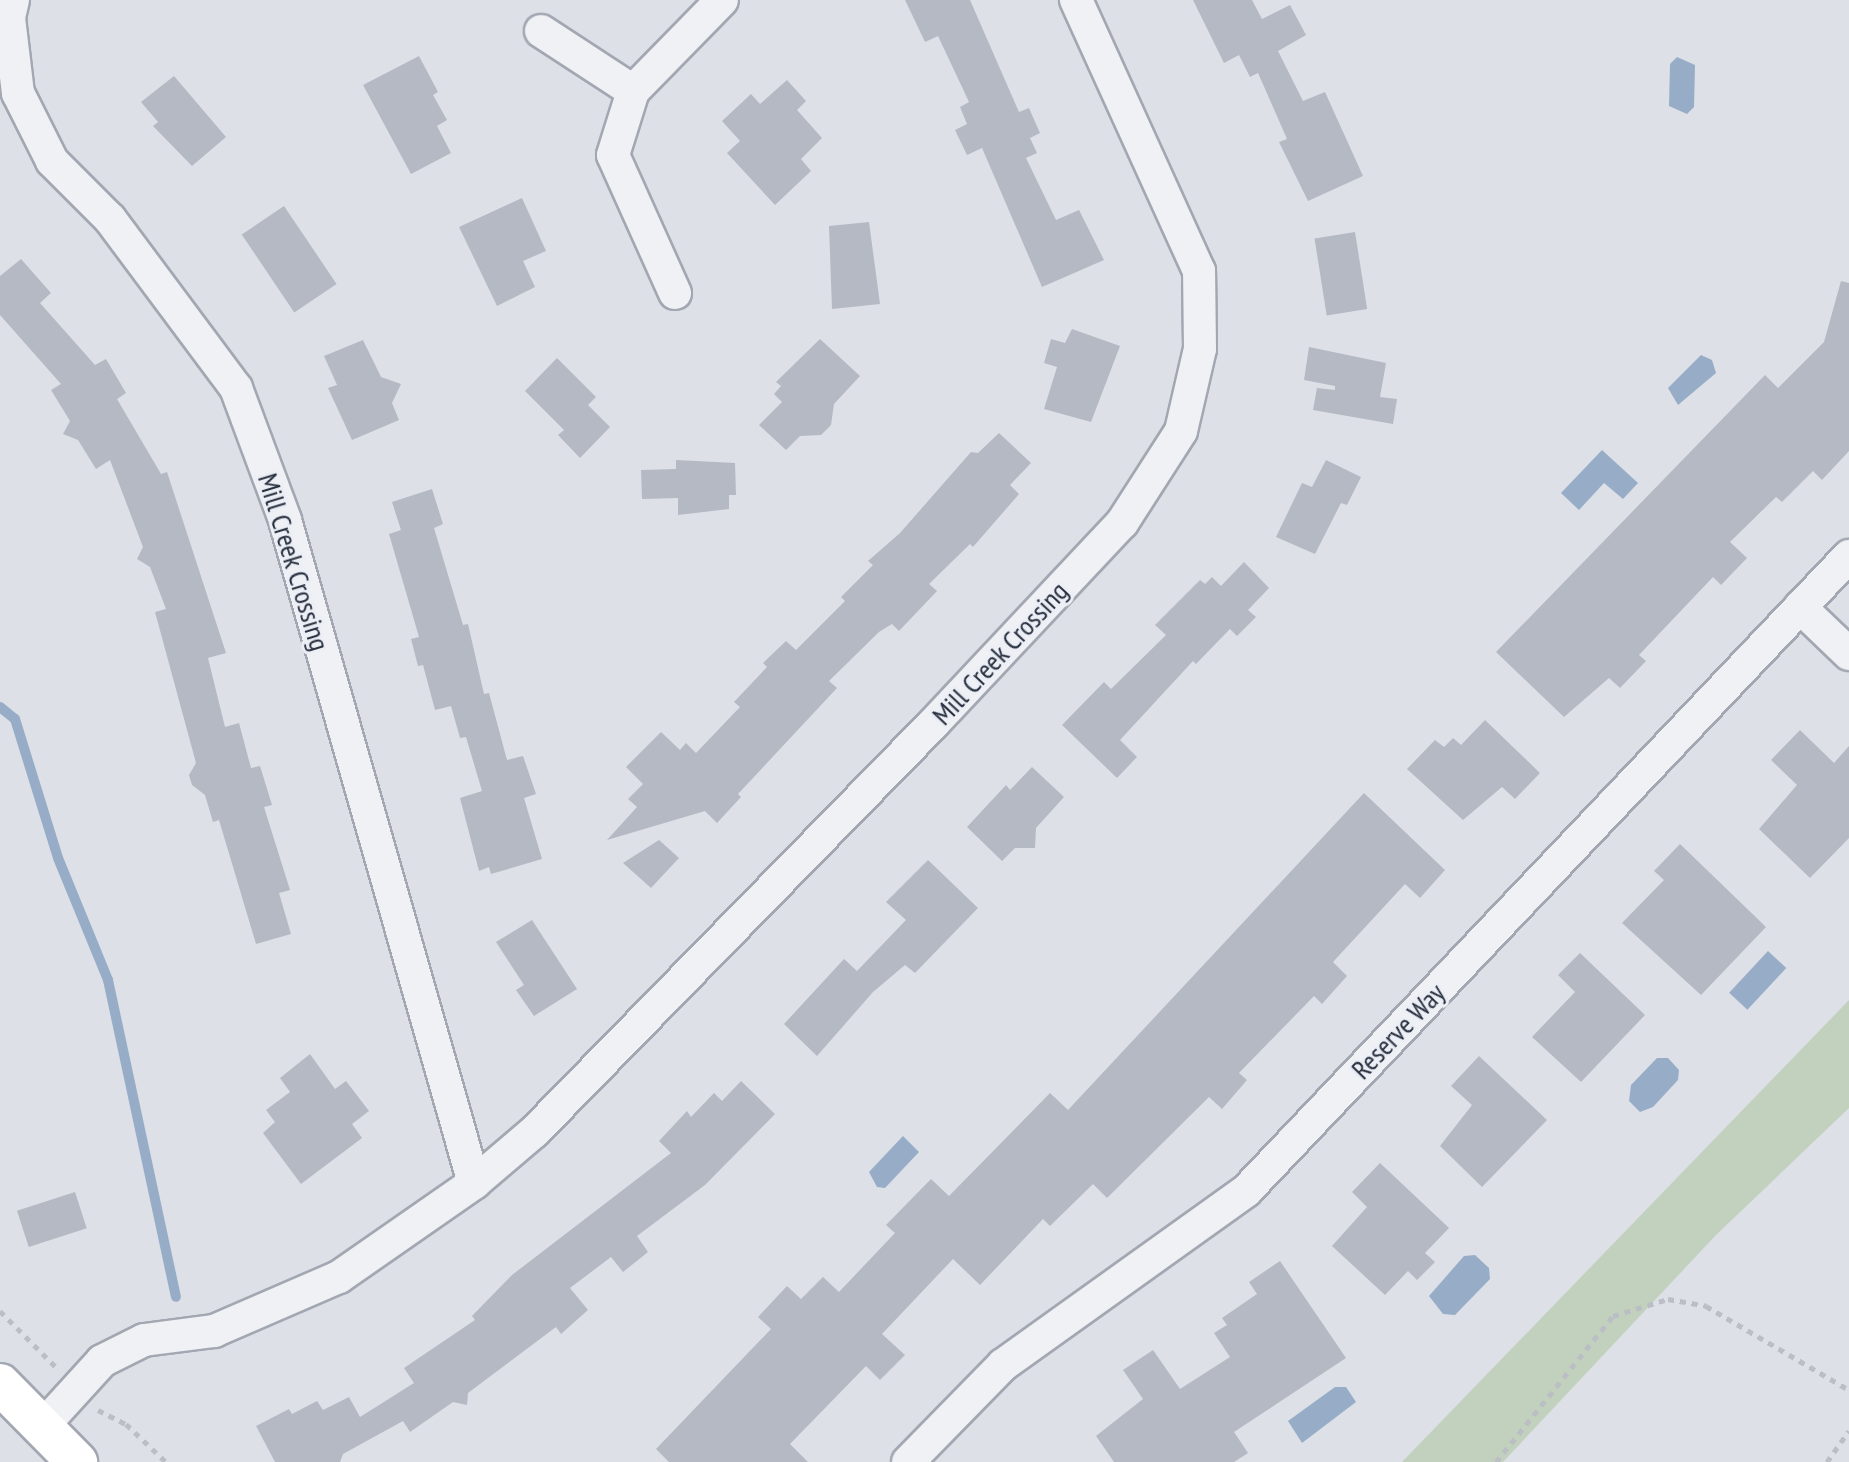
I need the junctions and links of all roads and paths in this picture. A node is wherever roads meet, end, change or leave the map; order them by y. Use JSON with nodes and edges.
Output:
{"nodes":[{"id":1,"x":13,"y":0,"type":"edge"},
{"id":2,"x":722,"y":0,"type":"edge"},
{"id":3,"x":1076,"y":0,"type":"edge"},
{"id":4,"x":541,"y":31,"type":"dead end"},
{"id":5,"x":633,"y":91,"type":"junction"},
{"id":6,"x":675,"y":293,"type":"dead end"},
{"id":7,"x":1849,"y":556,"type":"edge"},
{"id":8,"x":1800,"y":607,"type":"junction"},
{"id":9,"x":1849,"y":654,"type":"edge"},
{"id":10,"x":474,"y":1183,"type":"junction"},
{"id":11,"x":0,"y":1311,"type":"edge"},
{"id":12,"x":36,"y":1347,"type":"dead end"},
{"id":13,"x":0,"y":1384,"type":"edge"},
{"id":14,"x":1849,"y":1390,"type":"edge"},
{"id":15,"x":106,"y":1418,"type":"dead end"},
{"id":16,"x":42,"y":1427,"type":"junction"},
{"id":17,"x":1849,"y":1431,"type":"edge"},
{"id":18,"x":77,"y":1462,"type":"edge"},
{"id":19,"x":166,"y":1462,"type":"edge"},
{"id":20,"x":908,"y":1462,"type":"edge"},
{"id":21,"x":1496,"y":1462,"type":"edge"},
{"id":22,"x":1827,"y":1462,"type":"edge"}],
"edges":[{"from":1,"to":10,"type":"street","name":"Mill Creek Crossing"},
{"from":2,"to":5,"type":"street"},
{"from":3,"to":10,"type":"street","name":"Mill Creek Crossing"},
{"from":4,"to":5,"type":"street"},
{"from":5,"to":6,"type":"street"},
{"from":7,"to":8,"type":"street","name":"Reserve Way"},
{"from":8,"to":9,"type":"street"},
{"from":8,"to":20,"type":"street","name":"Reserve Way"},
{"from":10,"to":16,"type":"street","name":"Mill Creek Crossing"},
{"from":11,"to":12,"type":"path"},
{"from":13,"to":16,"type":"main road"},
{"from":14,"to":21,"type":"path"},
{"from":15,"to":19,"type":"path"},
{"from":16,"to":18,"type":"main road"},
{"from":17,"to":22,"type":"path"}]}
